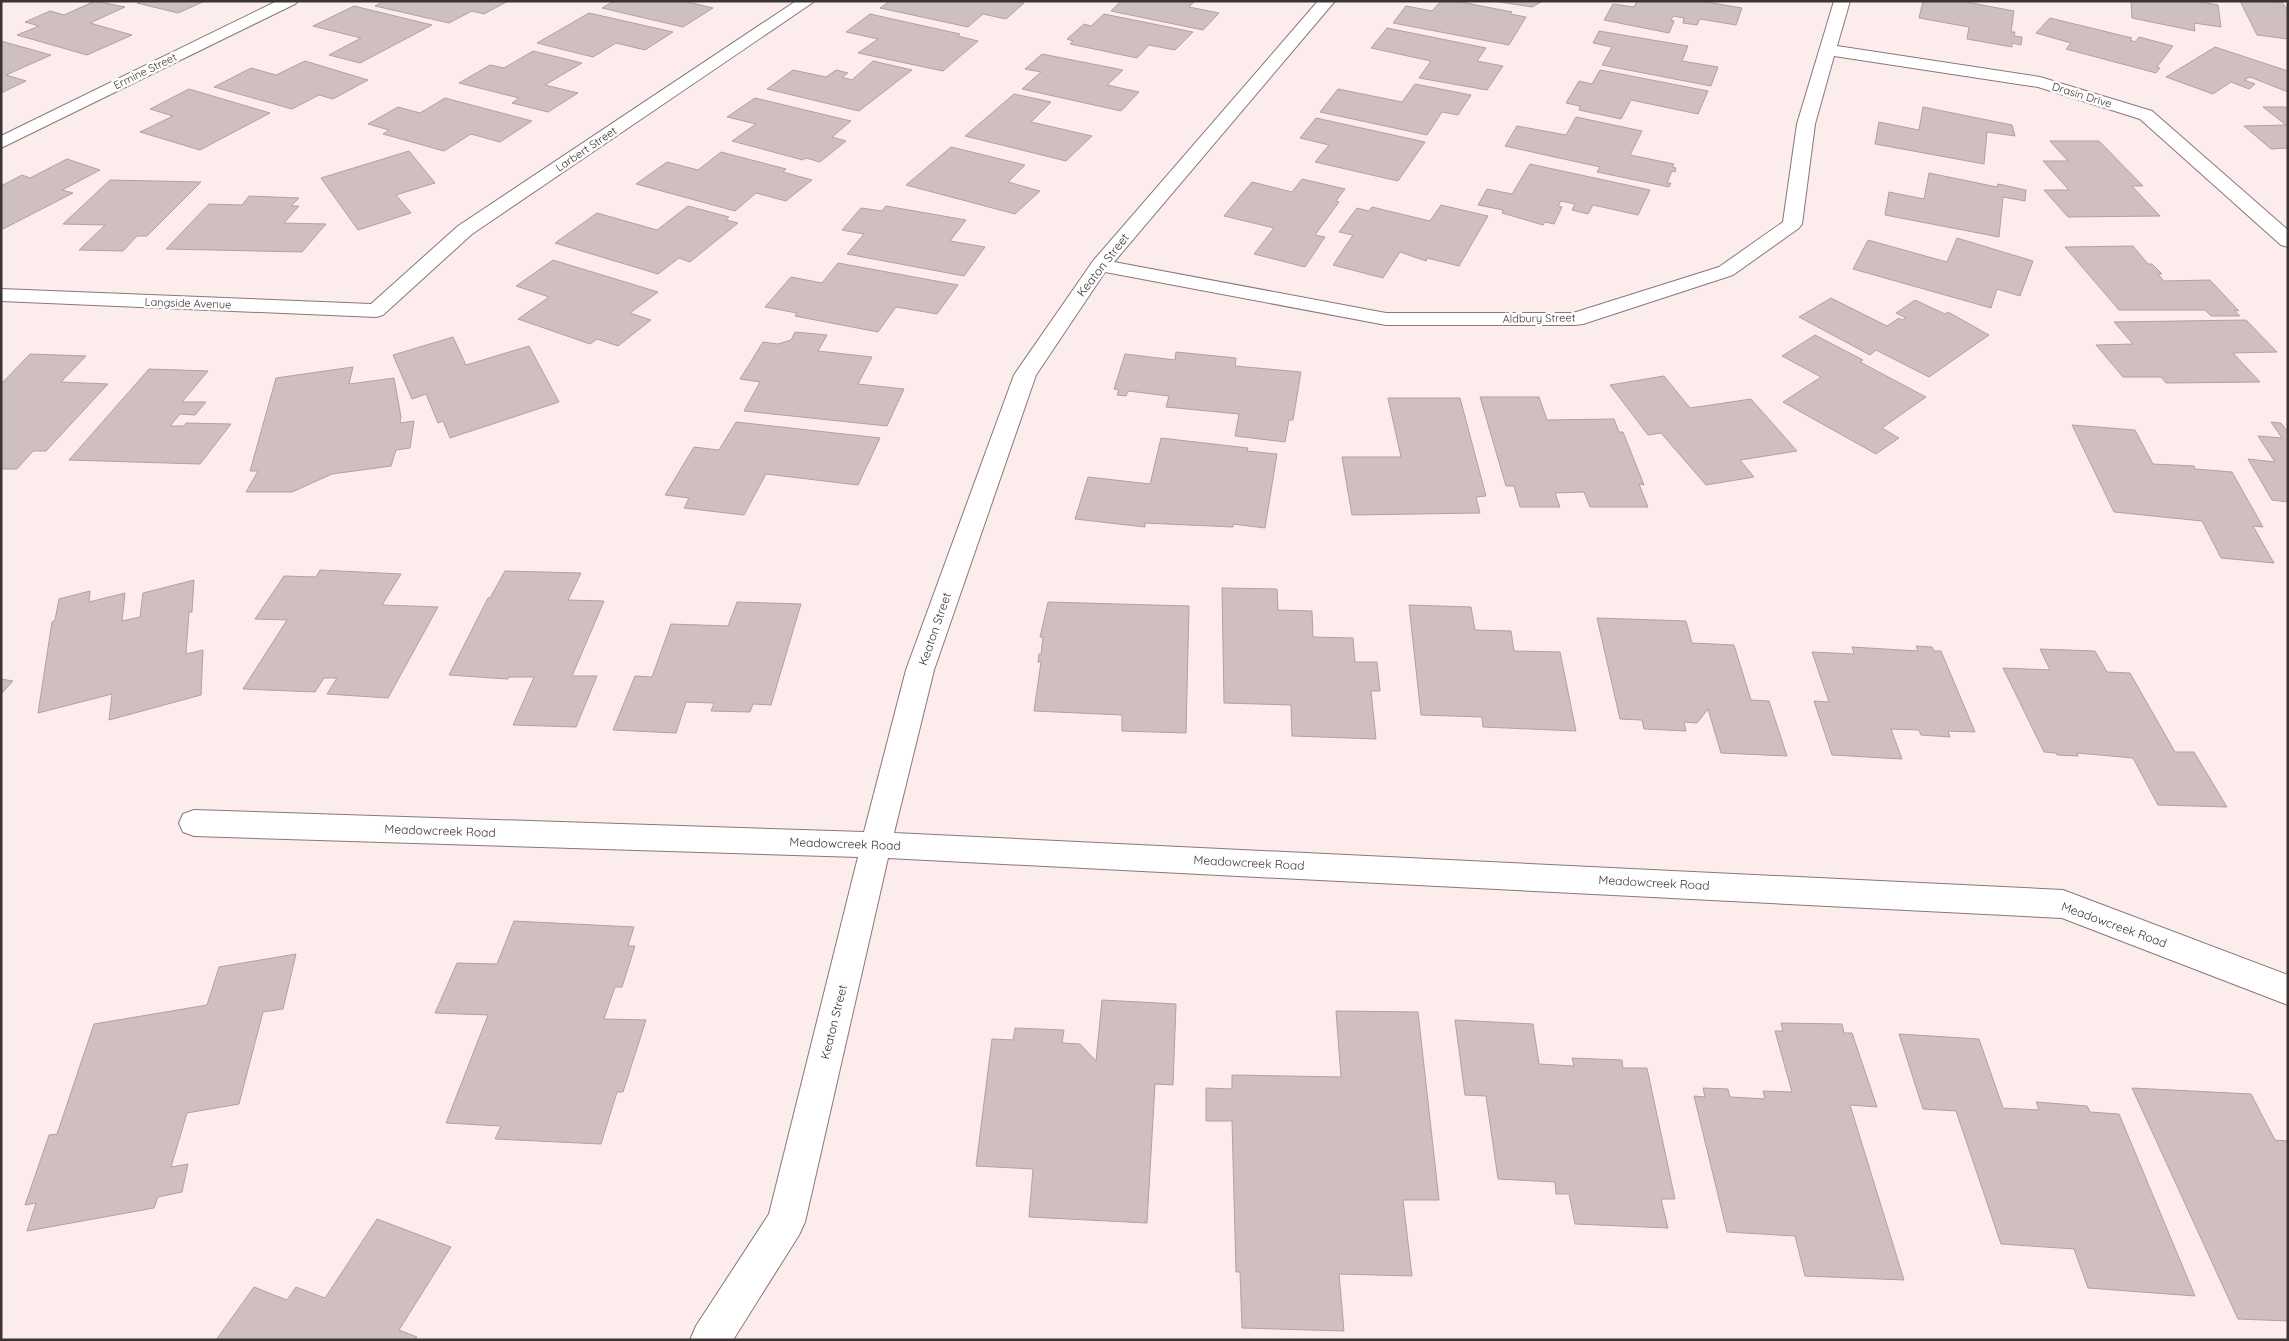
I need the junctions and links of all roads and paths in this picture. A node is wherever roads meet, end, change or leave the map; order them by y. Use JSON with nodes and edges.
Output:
{"nodes":[{"id":1,"x":290,"y":1,"type":"edge"},
{"id":2,"x":807,"y":1,"type":"edge"},
{"id":3,"x":1327,"y":1,"type":"edge"},
{"id":4,"x":1842,"y":1,"type":"edge"},
{"id":5,"x":1829,"y":50,"type":"junction"},
{"id":6,"x":1,"y":143,"type":"edge"},
{"id":7,"x":2288,"y":241,"type":"edge"},
{"id":8,"x":1100,"y":265,"type":"junction"},
{"id":9,"x":1,"y":295,"type":"edge"},
{"id":10,"x":376,"y":311,"type":"joint"},
{"id":11,"x":194,"y":823,"type":"dead end"},
{"id":12,"x":877,"y":845,"type":"junction"},
{"id":13,"x":2288,"y":990,"type":"edge"},
{"id":14,"x":710,"y":1340,"type":"edge"}],
"edges":[{"from":1,"to":6,"type":"street","name":"Ermine Street"},
{"from":2,"to":10,"type":"street","name":"Larbert Street"},
{"from":3,"to":8,"type":"street","name":"Keaton Street"},
{"from":4,"to":5,"type":"street","name":"Aldbury Street"},
{"from":5,"to":7,"type":"street","name":"Drasin Drive"},
{"from":5,"to":8,"type":"street","name":"Aldbury Street"},
{"from":8,"to":12,"type":"street","name":"Keaton Street"},
{"from":9,"to":10,"type":"street","name":"Langside Avenue"},
{"from":11,"to":12,"type":"street","name":"Meadowcreek Road"},
{"from":12,"to":13,"type":"street","name":"Meadowcreek Road"},
{"from":12,"to":14,"type":"street","name":"Keaton Street"}]}
